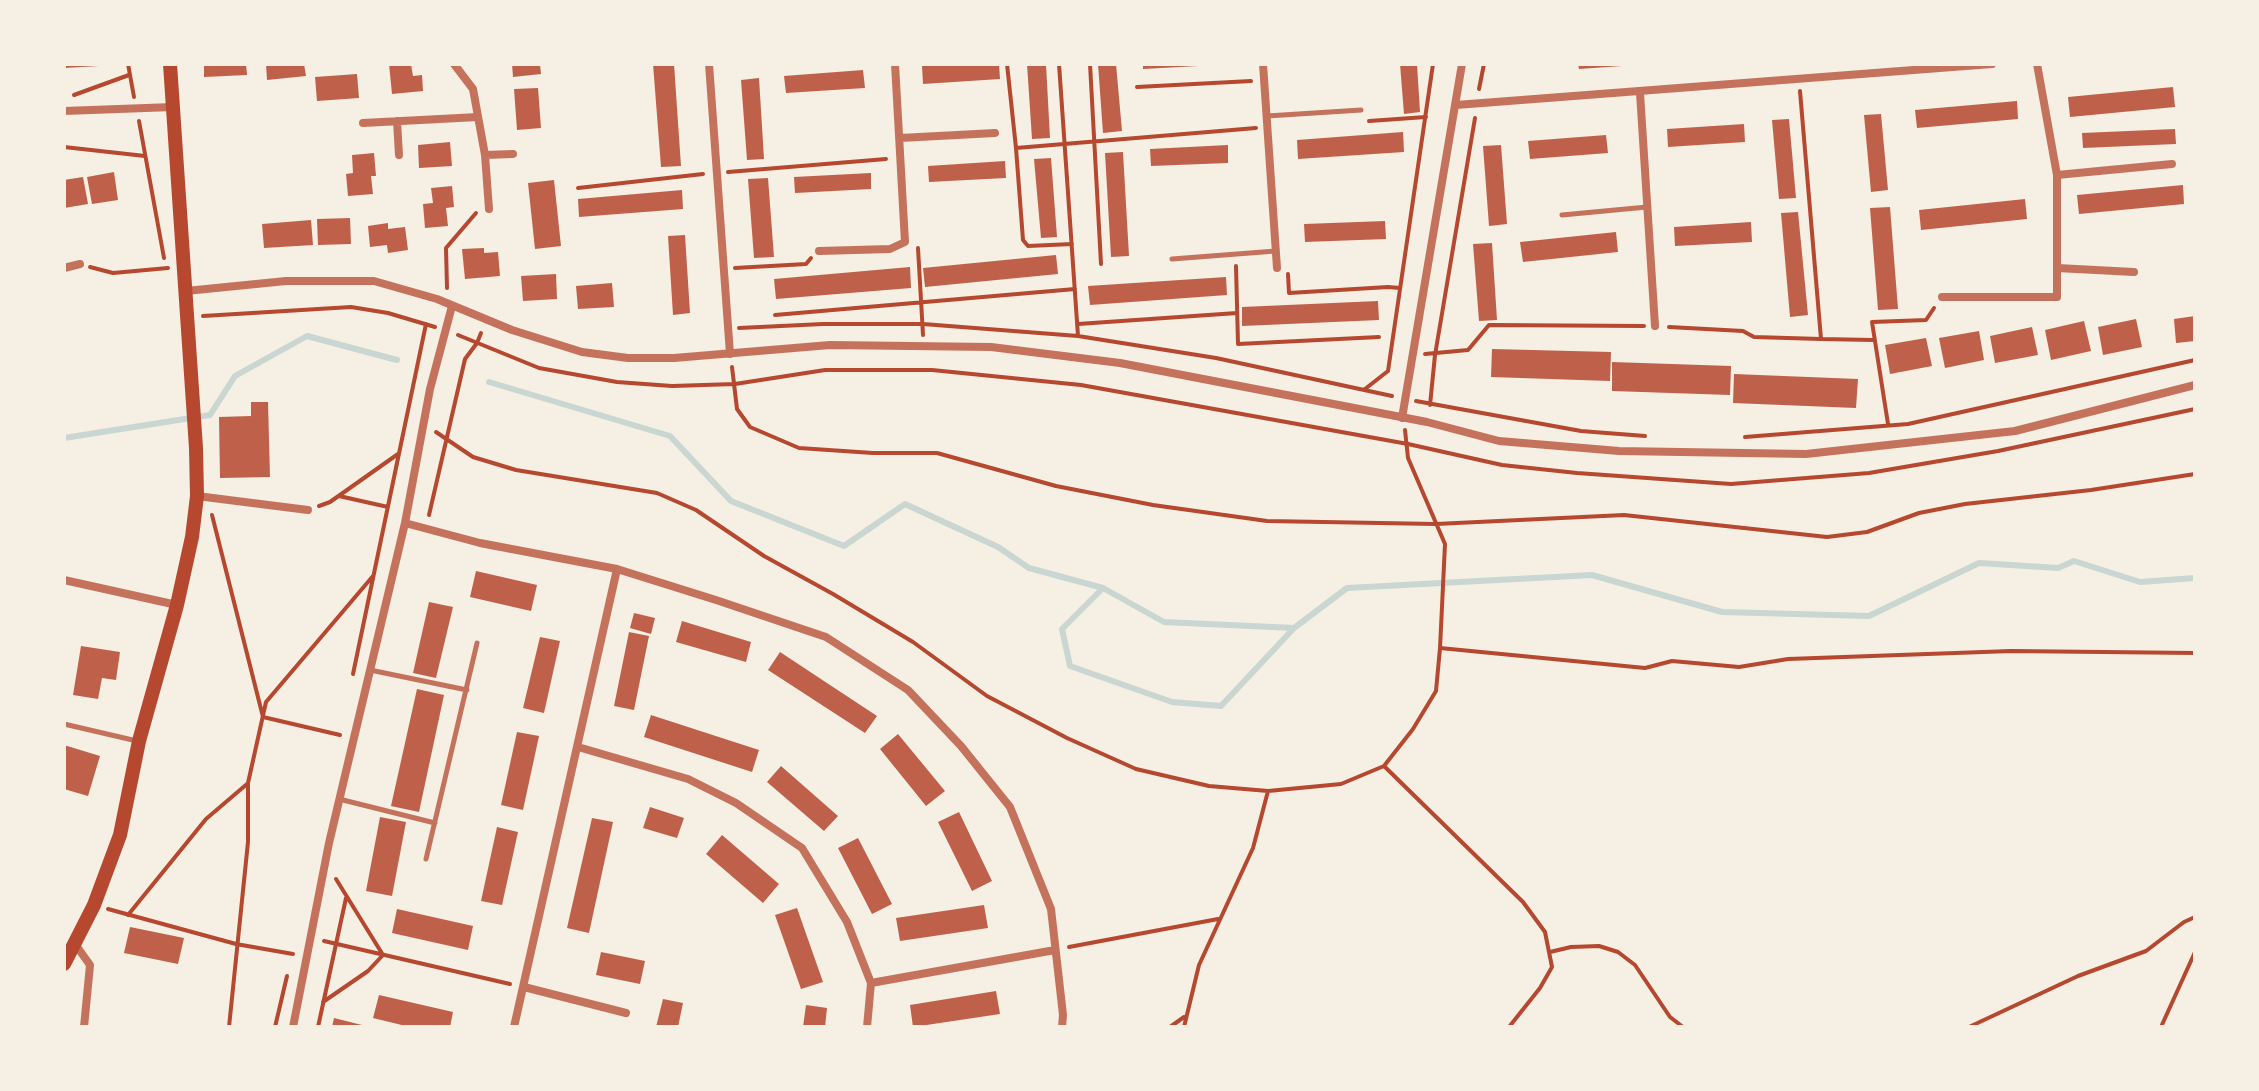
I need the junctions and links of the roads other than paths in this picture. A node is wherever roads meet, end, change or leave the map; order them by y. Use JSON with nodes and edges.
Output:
{"nodes":[{"id":1,"x":170,"y":64,"type":"edge"},
{"id":2,"x":454,"y":64,"type":"edge"},
{"id":3,"x":709,"y":64,"type":"edge"},
{"id":4,"x":895,"y":64,"type":"edge"},
{"id":5,"x":1263,"y":64,"type":"edge"},
{"id":6,"x":1462,"y":64,"type":"edge"},
{"id":7,"x":1992,"y":64,"type":"edge"},
{"id":8,"x":2037,"y":64,"type":"edge"},
{"id":9,"x":1640,"y":93,"type":"junction"},
{"id":10,"x":1456,"y":105,"type":"junction"},
{"id":11,"x":173,"y":107,"type":"junction"},
{"id":12,"x":1361,"y":110,"type":"dead end"},
{"id":13,"x":64,"y":111,"type":"edge"},
{"id":14,"x":1267,"y":116,"type":"junction"},
{"id":15,"x":478,"y":117,"type":"junction"},
{"id":16,"x":397,"y":121,"type":"junction"},
{"id":17,"x":363,"y":123,"type":"dead end"},
{"id":18,"x":995,"y":133,"type":"dead end"},
{"id":19,"x":900,"y":138,"type":"junction"},
{"id":20,"x":513,"y":154,"type":"dead end"},
{"id":21,"x":399,"y":155,"type":"dead end"},
{"id":22,"x":485,"y":155,"type":"junction"},
{"id":23,"x":2172,"y":164,"type":"dead end"},
{"id":24,"x":2057,"y":175,"type":"junction"},
{"id":25,"x":1647,"y":207,"type":"junction"},
{"id":26,"x":489,"y":209,"type":"road end"},
{"id":27,"x":1562,"y":215,"type":"dead end"},
{"id":28,"x":819,"y":251,"type":"road end"},
{"id":29,"x":1276,"y":251,"type":"junction"},
{"id":30,"x":1172,"y":259,"type":"dead end"},
{"id":31,"x":80,"y":264,"type":"road end"},
{"id":32,"x":64,"y":268,"type":"edge"},
{"id":33,"x":1277,"y":268,"type":"road end"},
{"id":34,"x":2057,"y":268,"type":"junction"},
{"id":35,"x":2134,"y":272,"type":"dead end"},
{"id":36,"x":186,"y":291,"type":"junction"},
{"id":37,"x":1942,"y":297,"type":"road end"},
{"id":38,"x":449,"y":304,"type":"junction"},
{"id":39,"x":1655,"y":326,"type":"road end"},
{"id":40,"x":730,"y":354,"type":"junction"},
{"id":41,"x":2195,"y":385,"type":"edge"},
{"id":42,"x":1402,"y":418,"type":"junction"},
{"id":43,"x":202,"y":496,"type":"junction"},
{"id":44,"x":308,"y":510,"type":"road end"},
{"id":45,"x":405,"y":523,"type":"junction"},
{"id":46,"x":617,"y":569,"type":"junction"},
{"id":47,"x":64,"y":580,"type":"edge"},
{"id":48,"x":177,"y":605,"type":"junction"},
{"id":49,"x":477,"y":643,"type":"dead end"},
{"id":50,"x":370,"y":670,"type":"junction"},
{"id":51,"x":467,"y":690,"type":"junction"},
{"id":52,"x":64,"y":724,"type":"edge"},
{"id":53,"x":139,"y":741,"type":"junction"},
{"id":54,"x":578,"y":747,"type":"junction"},
{"id":55,"x":339,"y":799,"type":"junction"},
{"id":56,"x":435,"y":823,"type":"junction"},
{"id":57,"x":426,"y":859,"type":"dead end"},
{"id":58,"x":75,"y":944,"type":"junction"},
{"id":59,"x":1055,"y":950,"type":"junction"},
{"id":60,"x":64,"y":964,"type":"edge"},
{"id":61,"x":871,"y":983,"type":"junction"},
{"id":62,"x":524,"y":987,"type":"junction"},
{"id":63,"x":626,"y":1013,"type":"dead end"},
{"id":64,"x":84,"y":1027,"type":"edge"},
{"id":65,"x":293,"y":1027,"type":"edge"},
{"id":66,"x":514,"y":1027,"type":"edge"},
{"id":67,"x":867,"y":1027,"type":"edge"},
{"id":68,"x":1062,"y":1027,"type":"edge"}],
"edges":[{"from":1,"to":11,"type":"main road"},
{"from":2,"to":15,"type":"street"},
{"from":3,"to":40,"type":"street"},
{"from":4,"to":19,"type":"street"},
{"from":5,"to":14,"type":"street"},
{"from":6,"to":10,"type":"street"},
{"from":7,"to":9,"type":"street"},
{"from":8,"to":24,"type":"street"},
{"from":9,"to":10,"type":"street"},
{"from":9,"to":25,"type":"street"},
{"from":10,"to":42,"type":"street"},
{"from":11,"to":13,"type":"street"},
{"from":11,"to":36,"type":"main road"},
{"from":12,"to":14,"type":"lane"},
{"from":14,"to":29,"type":"street"},
{"from":15,"to":16,"type":"street"},
{"from":15,"to":22,"type":"street"},
{"from":16,"to":17,"type":"street"},
{"from":16,"to":21,"type":"street"},
{"from":18,"to":19,"type":"street"},
{"from":19,"to":28,"type":"street"},
{"from":20,"to":22,"type":"street"},
{"from":22,"to":26,"type":"street"},
{"from":23,"to":24,"type":"street"},
{"from":24,"to":34,"type":"street"},
{"from":25,"to":27,"type":"lane"},
{"from":25,"to":39,"type":"street"},
{"from":29,"to":30,"type":"lane"},
{"from":29,"to":33,"type":"street"},
{"from":31,"to":32,"type":"street"},
{"from":34,"to":35,"type":"street"},
{"from":34,"to":37,"type":"street"},
{"from":36,"to":38,"type":"street"},
{"from":36,"to":43,"type":"main road"},
{"from":38,"to":40,"type":"street"},
{"from":38,"to":45,"type":"street"},
{"from":40,"to":42,"type":"street"},
{"from":41,"to":42,"type":"street"},
{"from":43,"to":44,"type":"street"},
{"from":43,"to":48,"type":"main road"},
{"from":45,"to":46,"type":"street"},
{"from":45,"to":50,"type":"street"},
{"from":46,"to":54,"type":"street"},
{"from":46,"to":59,"type":"street"},
{"from":47,"to":48,"type":"street"},
{"from":48,"to":53,"type":"main road"},
{"from":49,"to":51,"type":"lane"},
{"from":50,"to":51,"type":"lane"},
{"from":50,"to":55,"type":"street"},
{"from":51,"to":56,"type":"lane"},
{"from":52,"to":53,"type":"lane"},
{"from":53,"to":58,"type":"main road"},
{"from":54,"to":61,"type":"street"},
{"from":54,"to":62,"type":"street"},
{"from":55,"to":56,"type":"lane"},
{"from":55,"to":65,"type":"street"},
{"from":56,"to":57,"type":"lane"},
{"from":58,"to":60,"type":"main road"},
{"from":58,"to":64,"type":"street"},
{"from":59,"to":61,"type":"street"},
{"from":59,"to":68,"type":"street"},
{"from":61,"to":67,"type":"street"},
{"from":62,"to":63,"type":"street"},
{"from":62,"to":66,"type":"street"}]}
